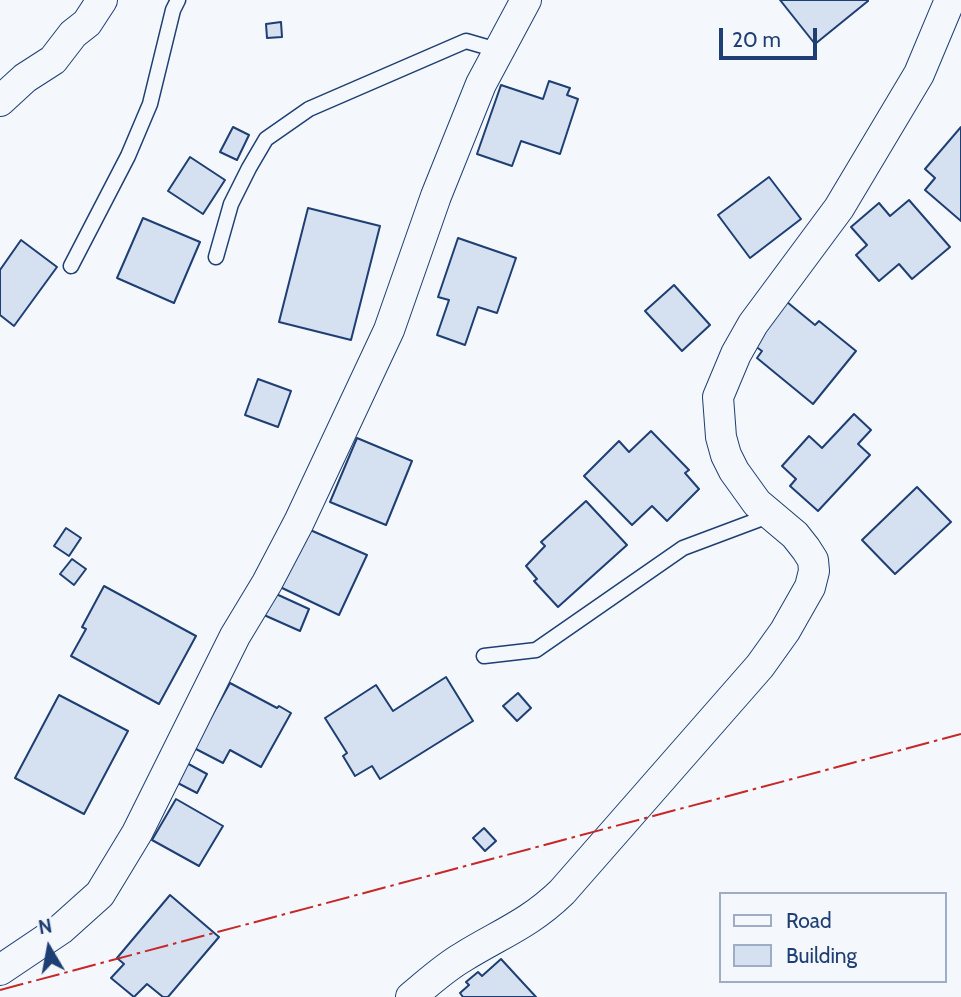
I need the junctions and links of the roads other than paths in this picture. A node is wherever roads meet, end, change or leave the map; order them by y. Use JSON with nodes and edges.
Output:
{"nodes":[{"id":1,"x":102,"y":0,"type":"edge"},
{"id":2,"x":178,"y":0,"type":"edge"},
{"id":3,"x":526,"y":0,"type":"edge"},
{"id":4,"x":950,"y":0,"type":"edge"},
{"id":5,"x":497,"y":50,"type":"junction"},
{"id":6,"x":0,"y":101,"type":"edge"},
{"id":7,"x":216,"y":257,"type":"dead end"},
{"id":8,"x":71,"y":266,"type":"dead end"},
{"id":9,"x":771,"y":515,"type":"junction"},
{"id":10,"x":484,"y":656,"type":"dead end"},
{"id":11,"x":0,"y":970,"type":"edge"},
{"id":12,"x":411,"y":997,"type":"edge"}],
"edges":[{"from":1,"to":6,"type":"street"},
{"from":2,"to":8,"type":"lane"},
{"from":3,"to":5,"type":"street"},
{"from":4,"to":9,"type":"street"},
{"from":5,"to":7,"type":"lane"},
{"from":5,"to":11,"type":"street"},
{"from":9,"to":10,"type":"lane"},
{"from":9,"to":12,"type":"street"}]}
